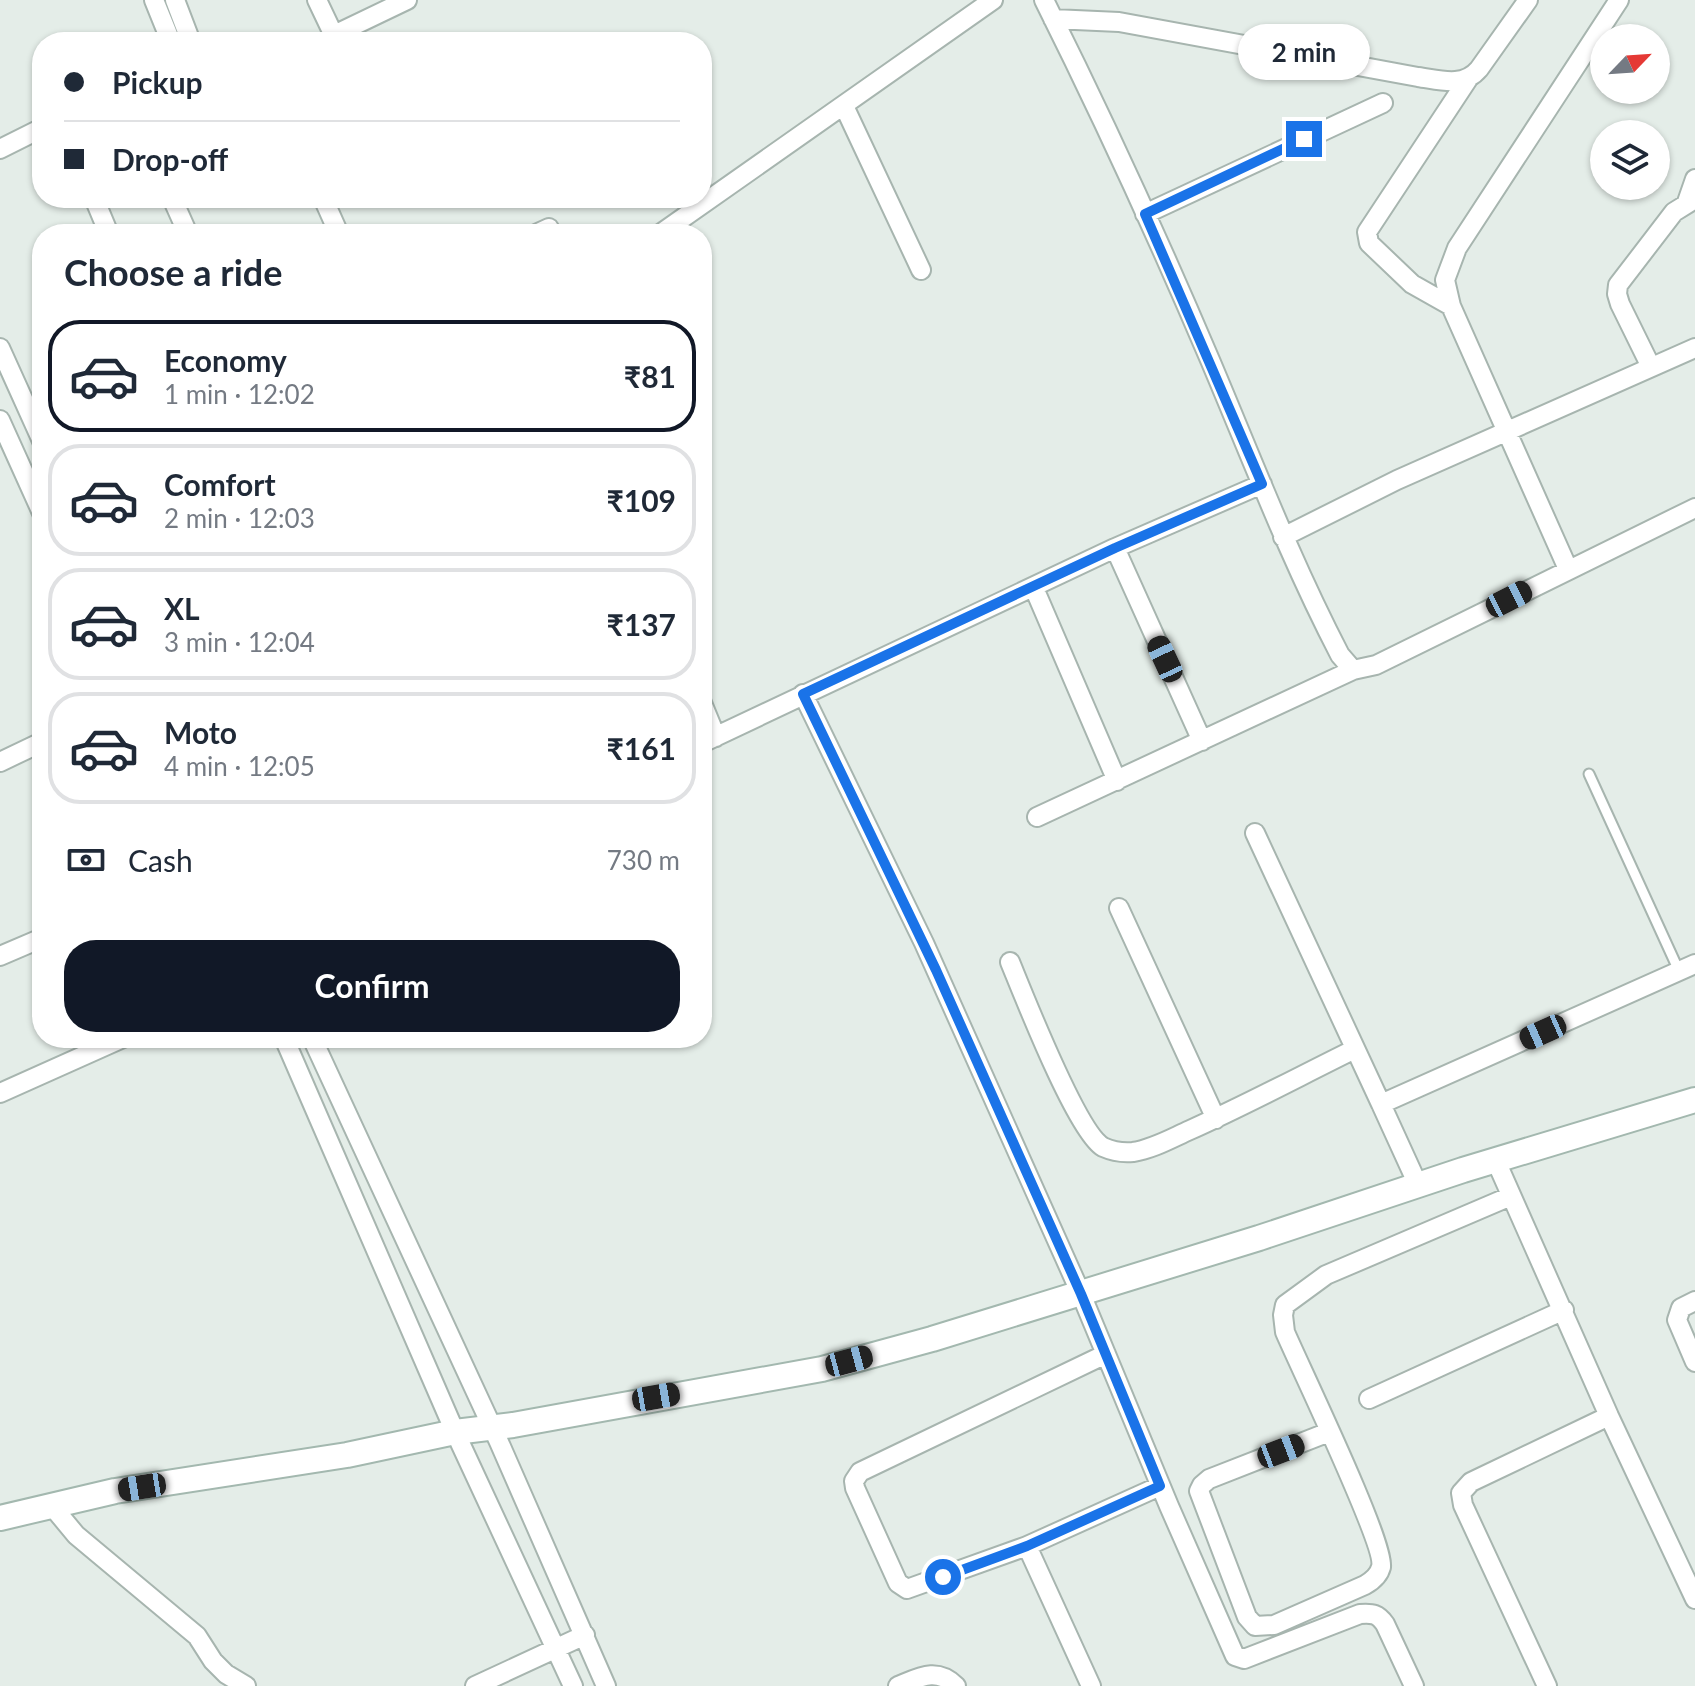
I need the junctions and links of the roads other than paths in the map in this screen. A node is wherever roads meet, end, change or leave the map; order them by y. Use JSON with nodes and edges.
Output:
{"nodes":[{"id":1,"x":154,"y":0,"type":"edge"},
{"id":2,"x":175,"y":0,"type":"edge"},
{"id":3,"x":317,"y":0,"type":"edge"},
{"id":4,"x":407,"y":0,"type":"edge"},
{"id":5,"x":993,"y":0,"type":"edge"},
{"id":6,"x":1044,"y":0,"type":"edge"},
{"id":7,"x":1528,"y":0,"type":"edge"},
{"id":8,"x":1619,"y":0,"type":"edge"},
{"id":9,"x":1053,"y":19,"type":"junction"},
{"id":10,"x":167,"y":32,"type":"edge"},
{"id":11,"x":187,"y":32,"type":"edge"},
{"id":12,"x":332,"y":32,"type":"edge"},
{"id":13,"x":346,"y":32,"type":"edge"},
{"id":14,"x":1468,"y":79,"type":"junction"},
{"id":15,"x":1383,"y":103,"type":"dead end"},
{"id":16,"x":844,"y":106,"type":"junction"},
{"id":17,"x":32,"y":133,"type":"edge"},
{"id":18,"x":0,"y":149,"type":"edge"},
{"id":19,"x":1695,"y":179,"type":"edge"},
{"id":20,"x":712,"y":198,"type":"edge"},
{"id":21,"x":1691,"y":201,"type":"edge"},
{"id":22,"x":697,"y":208,"type":"edge"},
{"id":23,"x":1145,"y":214,"type":"junction"},
{"id":24,"x":674,"y":224,"type":"edge"},
{"id":25,"x":921,"y":270,"type":"dead end"},
{"id":26,"x":1451,"y":306,"type":"junction"},
{"id":27,"x":0,"y":348,"type":"edge"},
{"id":28,"x":1695,"y":348,"type":"edge"},
{"id":29,"x":1651,"y":367,"type":"junction"},
{"id":30,"x":32,"y":419,"type":"edge"},
{"id":31,"x":0,"y":420,"type":"edge"},
{"id":32,"x":1505,"y":433,"type":"junction"},
{"id":33,"x":1262,"y":484,"type":"junction"},
{"id":34,"x":32,"y":491,"type":"edge"},
{"id":35,"x":1695,"y":508,"type":"edge"},
{"id":36,"x":1283,"y":537,"type":"junction"},
{"id":37,"x":1115,"y":548,"type":"junction"},
{"id":38,"x":1568,"y":569,"type":"junction"},
{"id":39,"x":1034,"y":588,"type":"junction"},
{"id":40,"x":1353,"y":670,"type":"junction"},
{"id":41,"x":803,"y":694,"type":"junction"},
{"id":42,"x":712,"y":739,"type":"edge"},
{"id":43,"x":1202,"y":741,"type":"junction"},
{"id":44,"x":32,"y":747,"type":"edge"},
{"id":45,"x":0,"y":762,"type":"edge"},
{"id":46,"x":1589,"y":774,"type":"dead end"},
{"id":47,"x":1117,"y":781,"type":"junction"},
{"id":48,"x":1037,"y":817,"type":"dead end"},
{"id":49,"x":1255,"y":833,"type":"dead end"},
{"id":50,"x":1119,"y":908,"type":"dead end"},
{"id":51,"x":32,"y":942,"type":"edge"},
{"id":52,"x":0,"y":956,"type":"edge"},
{"id":53,"x":1010,"y":962,"type":"dead end"},
{"id":54,"x":1687,"y":968,"type":"edge"},
{"id":55,"x":101,"y":1048,"type":"edge"},
{"id":56,"x":288,"y":1048,"type":"edge"},
{"id":57,"x":317,"y":1048,"type":"edge"},
{"id":58,"x":1355,"y":1049,"type":"junction"},
{"id":59,"x":0,"y":1093,"type":"edge"},
{"id":60,"x":1695,"y":1100,"type":"edge"},
{"id":61,"x":1381,"y":1104,"type":"junction"},
{"id":62,"x":1216,"y":1119,"type":"junction"},
{"id":63,"x":1496,"y":1161,"type":"junction"},
{"id":64,"x":1418,"y":1185,"type":"junction"},
{"id":65,"x":1511,"y":1196,"type":"junction"},
{"id":66,"x":1081,"y":1294,"type":"junction"},
{"id":67,"x":1695,"y":1301,"type":"edge"},
{"id":68,"x":1564,"y":1310,"type":"junction"},
{"id":69,"x":1106,"y":1354,"type":"junction"},
{"id":70,"x":1695,"y":1362,"type":"edge"},
{"id":71,"x":1369,"y":1399,"type":"dead end"},
{"id":72,"x":1609,"y":1416,"type":"junction"},
{"id":73,"x":491,"y":1426,"type":"junction"},
{"id":74,"x":455,"y":1432,"type":"junction"},
{"id":75,"x":1329,"y":1432,"type":"junction"},
{"id":76,"x":1160,"y":1486,"type":"junction"},
{"id":77,"x":52,"y":1506,"type":"junction"},
{"id":78,"x":0,"y":1518,"type":"edge"},
{"id":79,"x":1027,"y":1546,"type":"junction"},
{"id":80,"x":1695,"y":1599,"type":"edge"},
{"id":81,"x":585,"y":1635,"type":"junction"},
{"id":82,"x":556,"y":1648,"type":"junction"},
{"id":83,"x":938,"y":1680,"type":"edge"},
{"id":84,"x":246,"y":1686,"type":"edge"},
{"id":85,"x":475,"y":1686,"type":"edge"},
{"id":86,"x":573,"y":1686,"type":"edge"},
{"id":87,"x":606,"y":1686,"type":"edge"},
{"id":88,"x":898,"y":1686,"type":"edge"},
{"id":89,"x":956,"y":1686,"type":"edge"},
{"id":90,"x":1091,"y":1686,"type":"edge"},
{"id":91,"x":1414,"y":1686,"type":"edge"},
{"id":92,"x":1547,"y":1686,"type":"edge"}],
"edges":[{"from":1,"to":10,"type":"street"},
{"from":2,"to":11,"type":"street"},
{"from":3,"to":12,"type":"street"},
{"from":4,"to":13,"type":"street"},
{"from":5,"to":16,"type":"street"},
{"from":6,"to":9,"type":"street"},
{"from":7,"to":14,"type":"street"},
{"from":8,"to":26,"type":"street"},
{"from":9,"to":14,"type":"street"},
{"from":9,"to":23,"type":"street"},
{"from":14,"to":26,"type":"street"},
{"from":15,"to":23,"type":"street"},
{"from":16,"to":20,"type":"street"},
{"from":16,"to":25,"type":"street"},
{"from":17,"to":18,"type":"street"},
{"from":19,"to":21,"type":"street"},
{"from":21,"to":29,"type":"street"},
{"from":22,"to":24,"type":"street"},
{"from":23,"to":33,"type":"street"},
{"from":26,"to":32,"type":"street"},
{"from":27,"to":30,"type":"street"},
{"from":28,"to":29,"type":"street"},
{"from":29,"to":32,"type":"street"},
{"from":31,"to":34,"type":"street"},
{"from":32,"to":36,"type":"street"},
{"from":32,"to":38,"type":"street"},
{"from":33,"to":36,"type":"street"},
{"from":33,"to":37,"type":"street"},
{"from":35,"to":38,"type":"street"},
{"from":36,"to":40,"type":"street"},
{"from":37,"to":39,"type":"street"},
{"from":37,"to":43,"type":"street"},
{"from":38,"to":40,"type":"street"},
{"from":39,"to":41,"type":"street"},
{"from":39,"to":47,"type":"street"},
{"from":40,"to":43,"type":"street"},
{"from":41,"to":42,"type":"street"},
{"from":41,"to":66,"type":"street"},
{"from":43,"to":47,"type":"street"},
{"from":44,"to":45,"type":"street"},
{"from":46,"to":54,"type":"lane"},
{"from":47,"to":48,"type":"street"},
{"from":49,"to":58,"type":"street"},
{"from":50,"to":62,"type":"street"},
{"from":51,"to":52,"type":"street"},
{"from":53,"to":62,"type":"street"},
{"from":54,"to":61,"type":"street"},
{"from":55,"to":59,"type":"street"},
{"from":56,"to":74,"type":"street"},
{"from":57,"to":73,"type":"street"},
{"from":58,"to":61,"type":"street"},
{"from":58,"to":62,"type":"street"},
{"from":60,"to":63,"type":"street"},
{"from":61,"to":64,"type":"street"},
{"from":63,"to":64,"type":"street"},
{"from":63,"to":65,"type":"street"},
{"from":64,"to":66,"type":"street"},
{"from":65,"to":68,"type":"street"},
{"from":65,"to":75,"type":"street"},
{"from":66,"to":69,"type":"street"},
{"from":66,"to":73,"type":"street"},
{"from":67,"to":70,"type":"street"},
{"from":68,"to":71,"type":"street"},
{"from":68,"to":72,"type":"street"},
{"from":69,"to":76,"type":"street"},
{"from":69,"to":79,"type":"street"},
{"from":72,"to":80,"type":"street"},
{"from":72,"to":92,"type":"street"},
{"from":73,"to":74,"type":"street"},
{"from":73,"to":81,"type":"street"},
{"from":74,"to":77,"type":"street"},
{"from":74,"to":82,"type":"street"},
{"from":75,"to":75,"type":"street"},
{"from":76,"to":79,"type":"street"},
{"from":76,"to":91,"type":"street"},
{"from":77,"to":78,"type":"street"},
{"from":77,"to":84,"type":"street"},
{"from":79,"to":90,"type":"street"},
{"from":81,"to":82,"type":"street"},
{"from":81,"to":87,"type":"street"},
{"from":82,"to":85,"type":"street"},
{"from":82,"to":86,"type":"street"},
{"from":83,"to":88,"type":"street"},
{"from":83,"to":89,"type":"street"}]}
